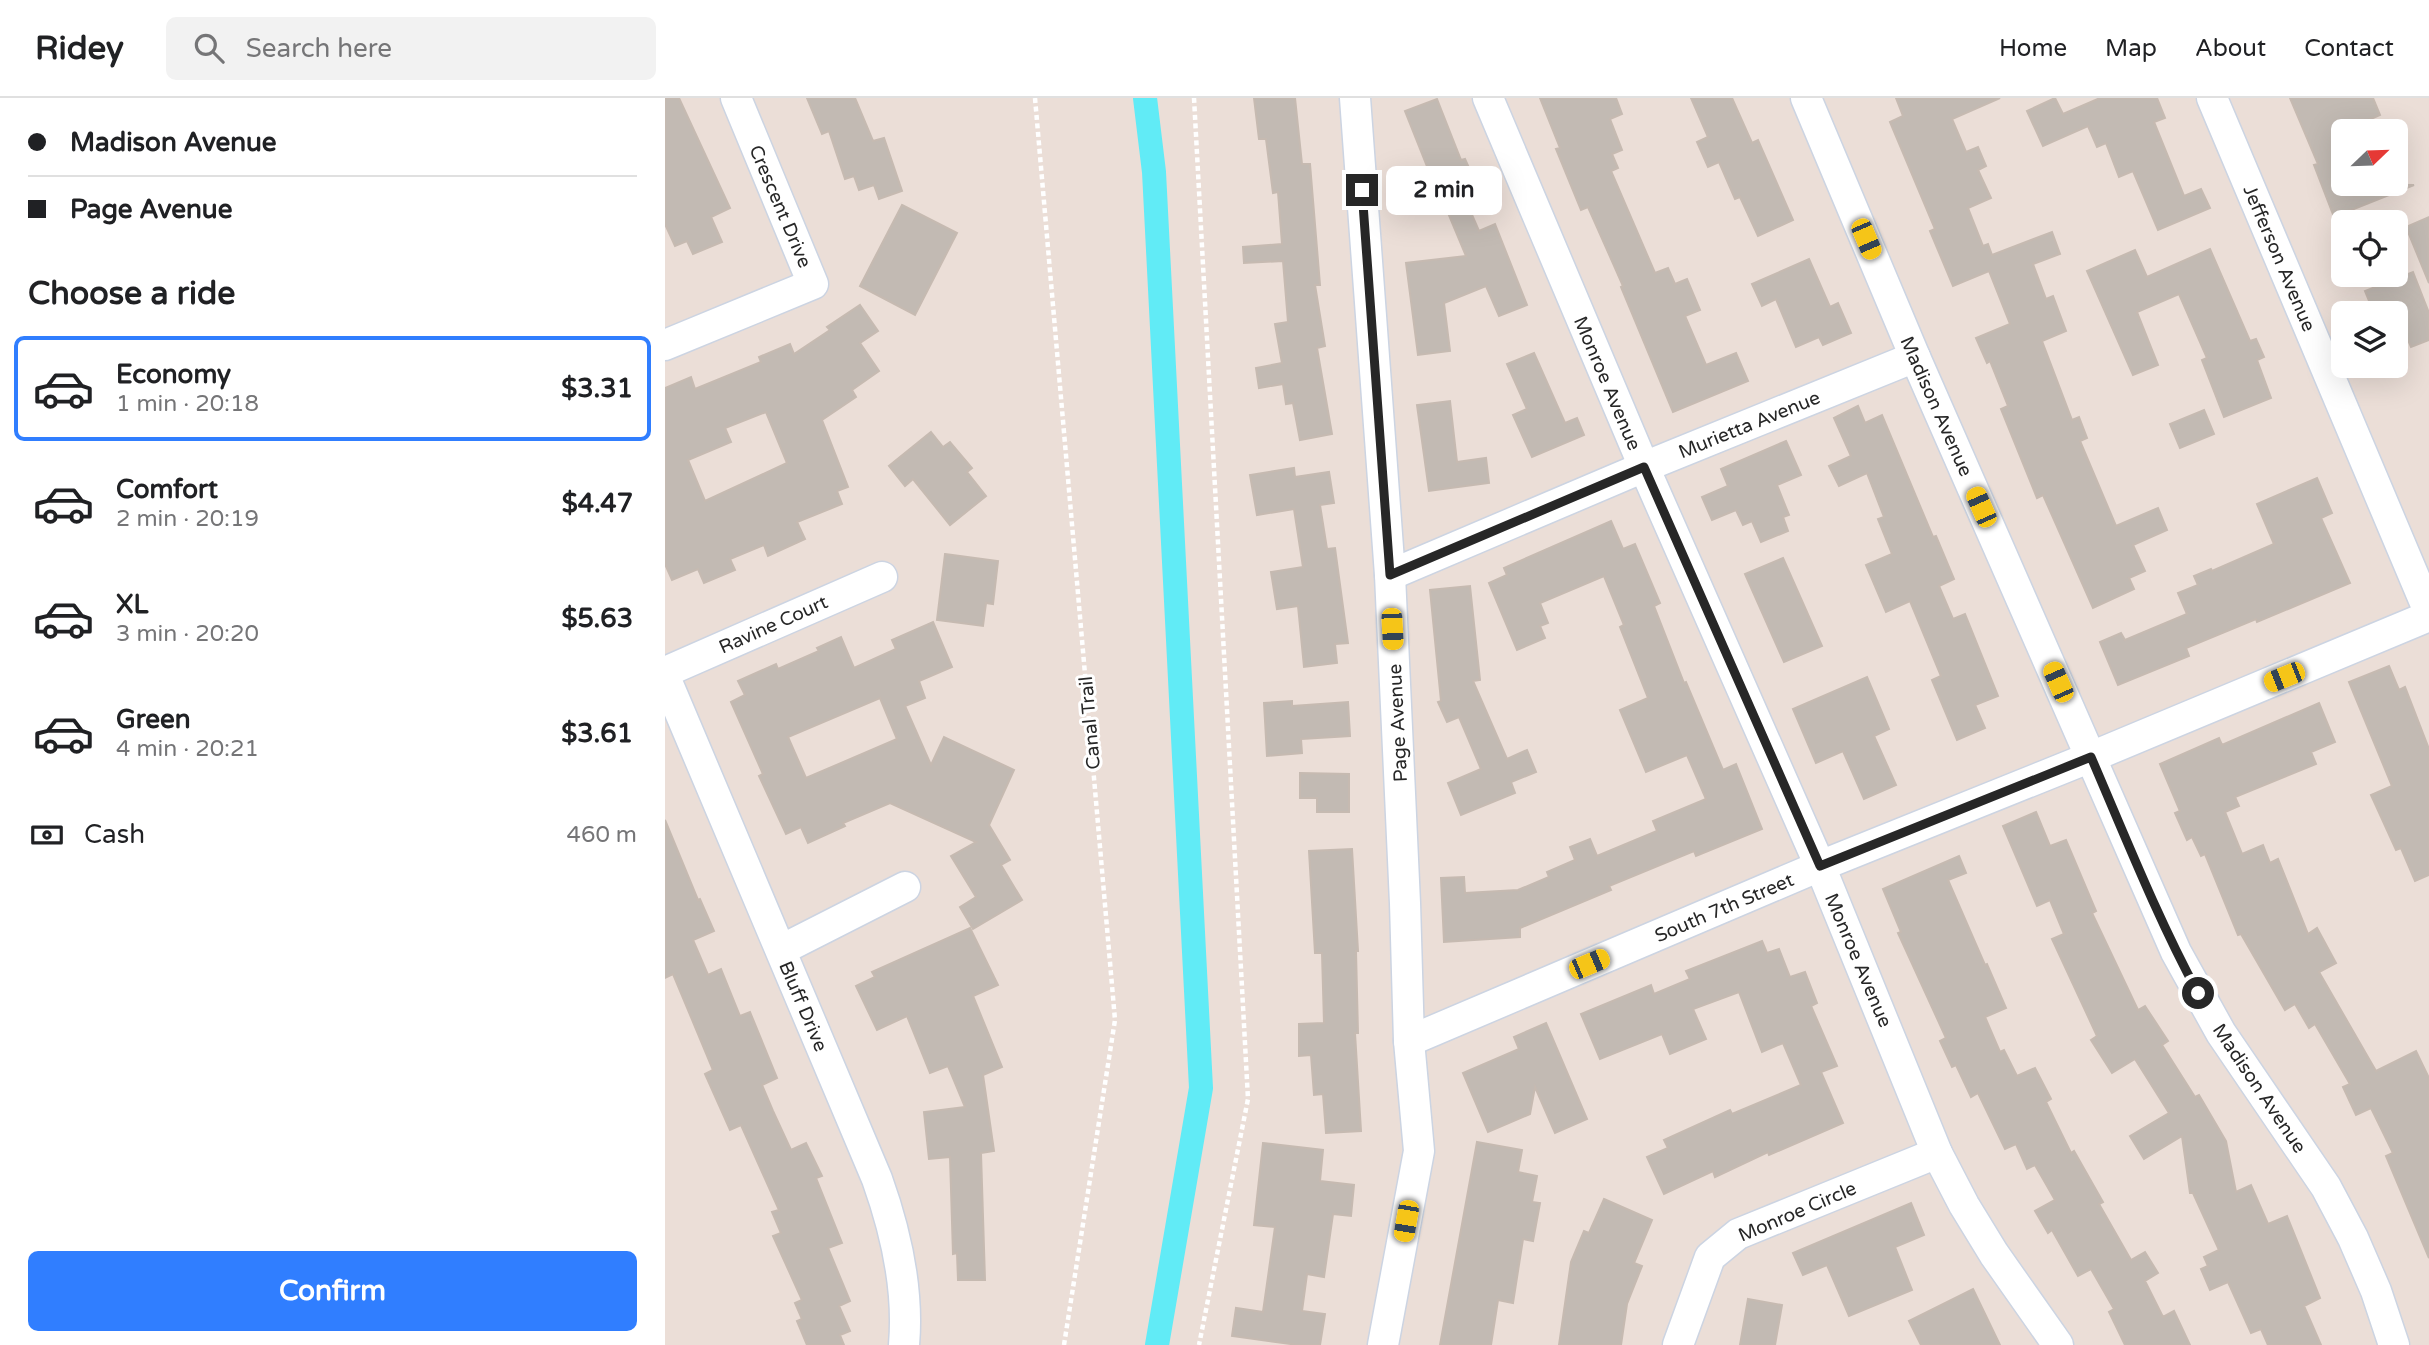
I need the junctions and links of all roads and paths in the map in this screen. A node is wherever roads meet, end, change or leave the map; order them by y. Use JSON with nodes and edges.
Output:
{"nodes":[{"id":1,"x":736,"y":98,"type":"edge"},
{"id":2,"x":1035,"y":98,"type":"edge"},
{"id":3,"x":1194,"y":98,"type":"edge"},
{"id":4,"x":1355,"y":98,"type":"edge"},
{"id":5,"x":1488,"y":98,"type":"edge"},
{"id":6,"x":1807,"y":98,"type":"edge"},
{"id":7,"x":2212,"y":98,"type":"edge"},
{"id":8,"x":665,"y":345,"type":"edge"},
{"id":9,"x":1915,"y":357,"type":"junction"},
{"id":10,"x":1644,"y":467,"type":"junction"},
{"id":11,"x":1390,"y":575,"type":"junction"},
{"id":12,"x":882,"y":577,"type":"dead end"},
{"id":13,"x":2429,"y":614,"type":"edge"},
{"id":14,"x":665,"y":675,"type":"edge"},
{"id":15,"x":2091,"y":757,"type":"junction"},
{"id":16,"x":1820,"y":866,"type":"junction"},
{"id":17,"x":905,"y":887,"type":"dead end"},
{"id":18,"x":781,"y":950,"type":"junction"},
{"id":19,"x":1409,"y":1041,"type":"junction"},
{"id":20,"x":1937,"y":1153,"type":"junction"},
{"id":21,"x":904,"y":1345,"type":"edge"},
{"id":22,"x":1064,"y":1345,"type":"edge"},
{"id":23,"x":1199,"y":1345,"type":"edge"},
{"id":24,"x":1383,"y":1345,"type":"edge"},
{"id":25,"x":1678,"y":1345,"type":"edge"},
{"id":26,"x":2058,"y":1345,"type":"edge"},
{"id":27,"x":2394,"y":1345,"type":"edge"}],
"edges":[{"from":1,"to":8,"type":"street","name":"Crescent Drive"},
{"from":2,"to":22,"type":"path","name":"Canal Trail"},
{"from":3,"to":23,"type":"path"},
{"from":4,"to":11,"type":"street","name":"Page Avenue"},
{"from":5,"to":10,"type":"street","name":"Monroe Avenue"},
{"from":6,"to":9,"type":"street","name":"Madison Avenue"},
{"from":7,"to":13,"type":"street","name":"Jefferson Avenue"},
{"from":9,"to":10,"type":"street","name":"Murietta Avenue"},
{"from":9,"to":15,"type":"street","name":"Madison Avenue"},
{"from":10,"to":11,"type":"street","name":"Murietta Avenue"},
{"from":10,"to":16,"type":"street","name":"Monroe Avenue"},
{"from":11,"to":19,"type":"street","name":"Page Avenue"},
{"from":12,"to":14,"type":"street","name":"Ravine Court"},
{"from":13,"to":15,"type":"street","name":"South 7th Street"},
{"from":14,"to":18,"type":"street","name":"Bluff Drive"},
{"from":15,"to":16,"type":"street","name":"South 7th Street"},
{"from":15,"to":27,"type":"street","name":"Madison Avenue"},
{"from":16,"to":19,"type":"street","name":"South 7th Street"},
{"from":16,"to":20,"type":"street","name":"Monroe Avenue"},
{"from":17,"to":18,"type":"street"},
{"from":18,"to":21,"type":"street","name":"Bluff Drive"},
{"from":19,"to":24,"type":"street","name":"Page Avenue"},
{"from":20,"to":25,"type":"street","name":"Monroe Circle"},
{"from":20,"to":26,"type":"street","name":"Monroe Avenue"}]}
